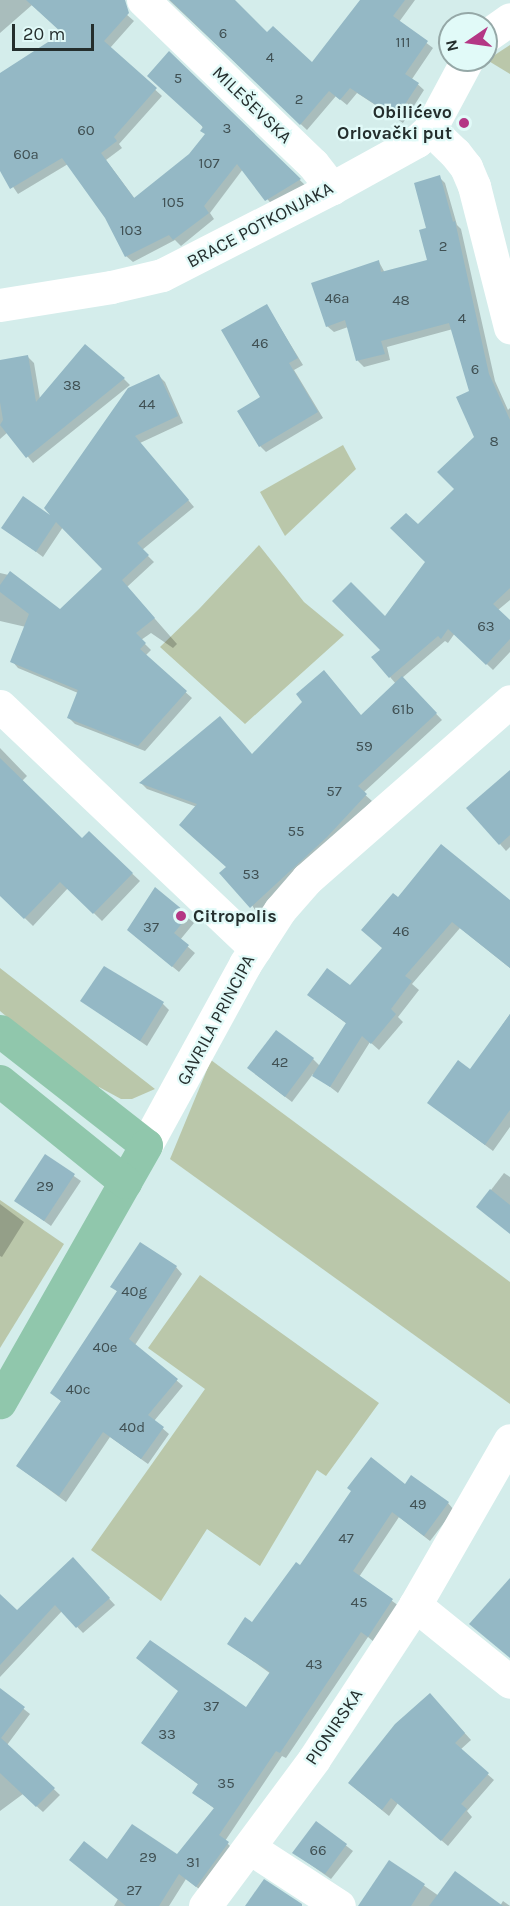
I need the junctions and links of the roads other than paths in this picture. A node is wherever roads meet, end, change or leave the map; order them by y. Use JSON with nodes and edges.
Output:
{"nodes":[{"id":1,"x":143,"y":0,"type":"edge"},
{"id":2,"x":461,"y":72,"type":"edge"},
{"id":3,"x":430,"y":129,"type":"junction"},
{"id":4,"x":332,"y":188,"type":"junction"},
{"id":5,"x":3,"y":296,"type":"edge"},
{"id":6,"x":510,"y":327,"type":"edge"},
{"id":7,"x":510,"y":701,"type":"edge"},
{"id":8,"x":0,"y":706,"type":"edge"},
{"id":9,"x":255,"y":948,"type":"junction"},
{"id":10,"x":0,"y":1031,"type":"edge"},
{"id":11,"x":0,"y":1081,"type":"edge"},
{"id":12,"x":146,"y":1145,"type":"junction"},
{"id":13,"x":125,"y":1182,"type":"junction"},
{"id":14,"x":0,"y":1402,"type":"edge"},
{"id":15,"x":510,"y":1440,"type":"edge"},
{"id":16,"x":415,"y":1605,"type":"junction"},
{"id":17,"x":510,"y":1682,"type":"edge"},
{"id":18,"x":250,"y":1848,"type":"junction"},
{"id":19,"x":206,"y":1906,"type":"edge"},
{"id":20,"x":339,"y":1906,"type":"edge"}],
"edges":[{"from":1,"to":4,"type":"street","name":"MILEŠEVSKA"},
{"from":2,"to":3,"type":"street","name":"BRACE POTKONJAKA"},
{"from":3,"to":4,"type":"street","name":"BRACE POTKONJAKA"},
{"from":3,"to":6,"type":"street"},
{"from":4,"to":5,"type":"street","name":"BRACE POTKONJAKA"},
{"from":7,"to":9,"type":"street","name":"GAVRILA PRINCIPA"},
{"from":8,"to":9,"type":"street"},
{"from":9,"to":12,"type":"street","name":"GAVRILA PRINCIPA"},
{"from":10,"to":12,"type":"main road"},
{"from":11,"to":13,"type":"main road"},
{"from":12,"to":13,"type":"main road","name":"GAVRILA PRINCIPA"},
{"from":13,"to":14,"type":"main road","name":"GAVRILA PRINCIPA"},
{"from":15,"to":16,"type":"street","name":"PIONIRSKA"},
{"from":16,"to":17,"type":"street"},
{"from":16,"to":18,"type":"street","name":"PIONIRSKA"},
{"from":18,"to":19,"type":"street","name":"PIONIRSKA"},
{"from":18,"to":20,"type":"street"}]}
